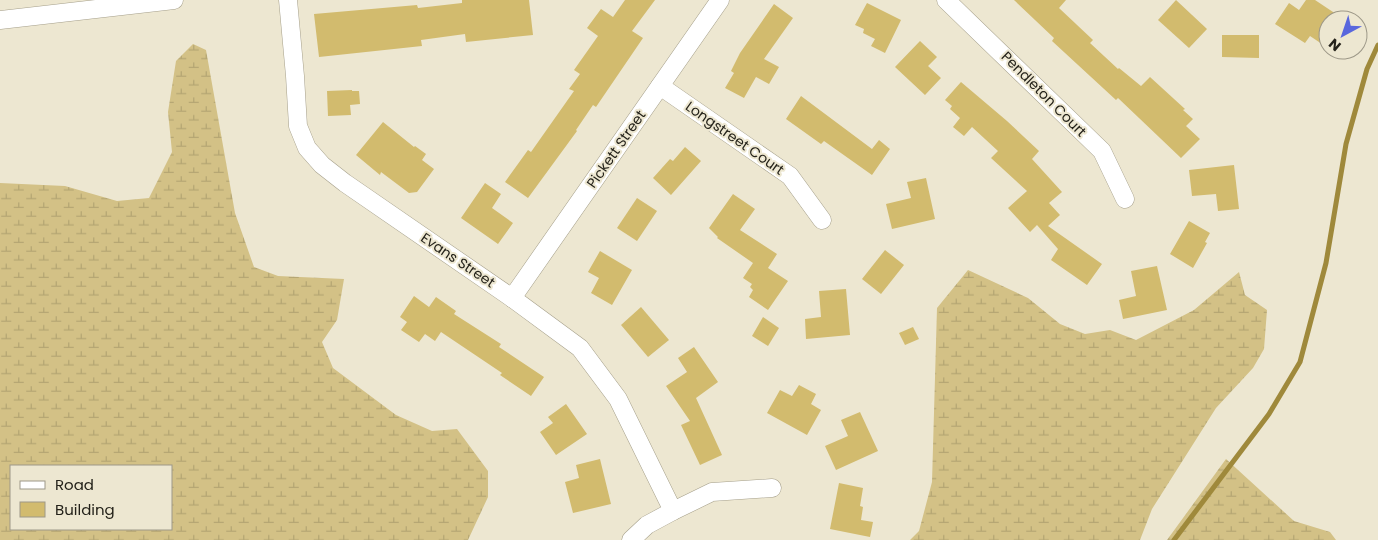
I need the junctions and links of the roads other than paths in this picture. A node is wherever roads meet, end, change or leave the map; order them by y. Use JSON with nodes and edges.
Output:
{"nodes":[{"id":1,"x":174,"y":0,"type":"edge"},
{"id":2,"x":288,"y":0,"type":"edge"},
{"id":3,"x":720,"y":0,"type":"edge"},
{"id":4,"x":946,"y":0,"type":"edge"},
{"id":5,"x":0,"y":20,"type":"edge"},
{"id":6,"x":660,"y":86,"type":"junction"},
{"id":7,"x":1125,"y":200,"type":"dead end"},
{"id":8,"x":822,"y":220,"type":"dead end"},
{"id":9,"x":512,"y":298,"type":"junction"},
{"id":10,"x":772,"y":488,"type":"dead end"},
{"id":11,"x":673,"y":511,"type":"junction"},
{"id":12,"x":631,"y":540,"type":"edge"}],
"edges":[{"from":1,"to":5,"type":"street"},
{"from":2,"to":9,"type":"street","name":"Evans Street"},
{"from":3,"to":6,"type":"street","name":"Pickett Street"},
{"from":4,"to":7,"type":"street","name":"Pendleton Court"},
{"from":6,"to":8,"type":"street","name":"Longstreet Court"},
{"from":6,"to":9,"type":"street","name":"Pickett Street"},
{"from":9,"to":11,"type":"street","name":"Evans Street"},
{"from":10,"to":11,"type":"street"},
{"from":11,"to":12,"type":"street"}]}
